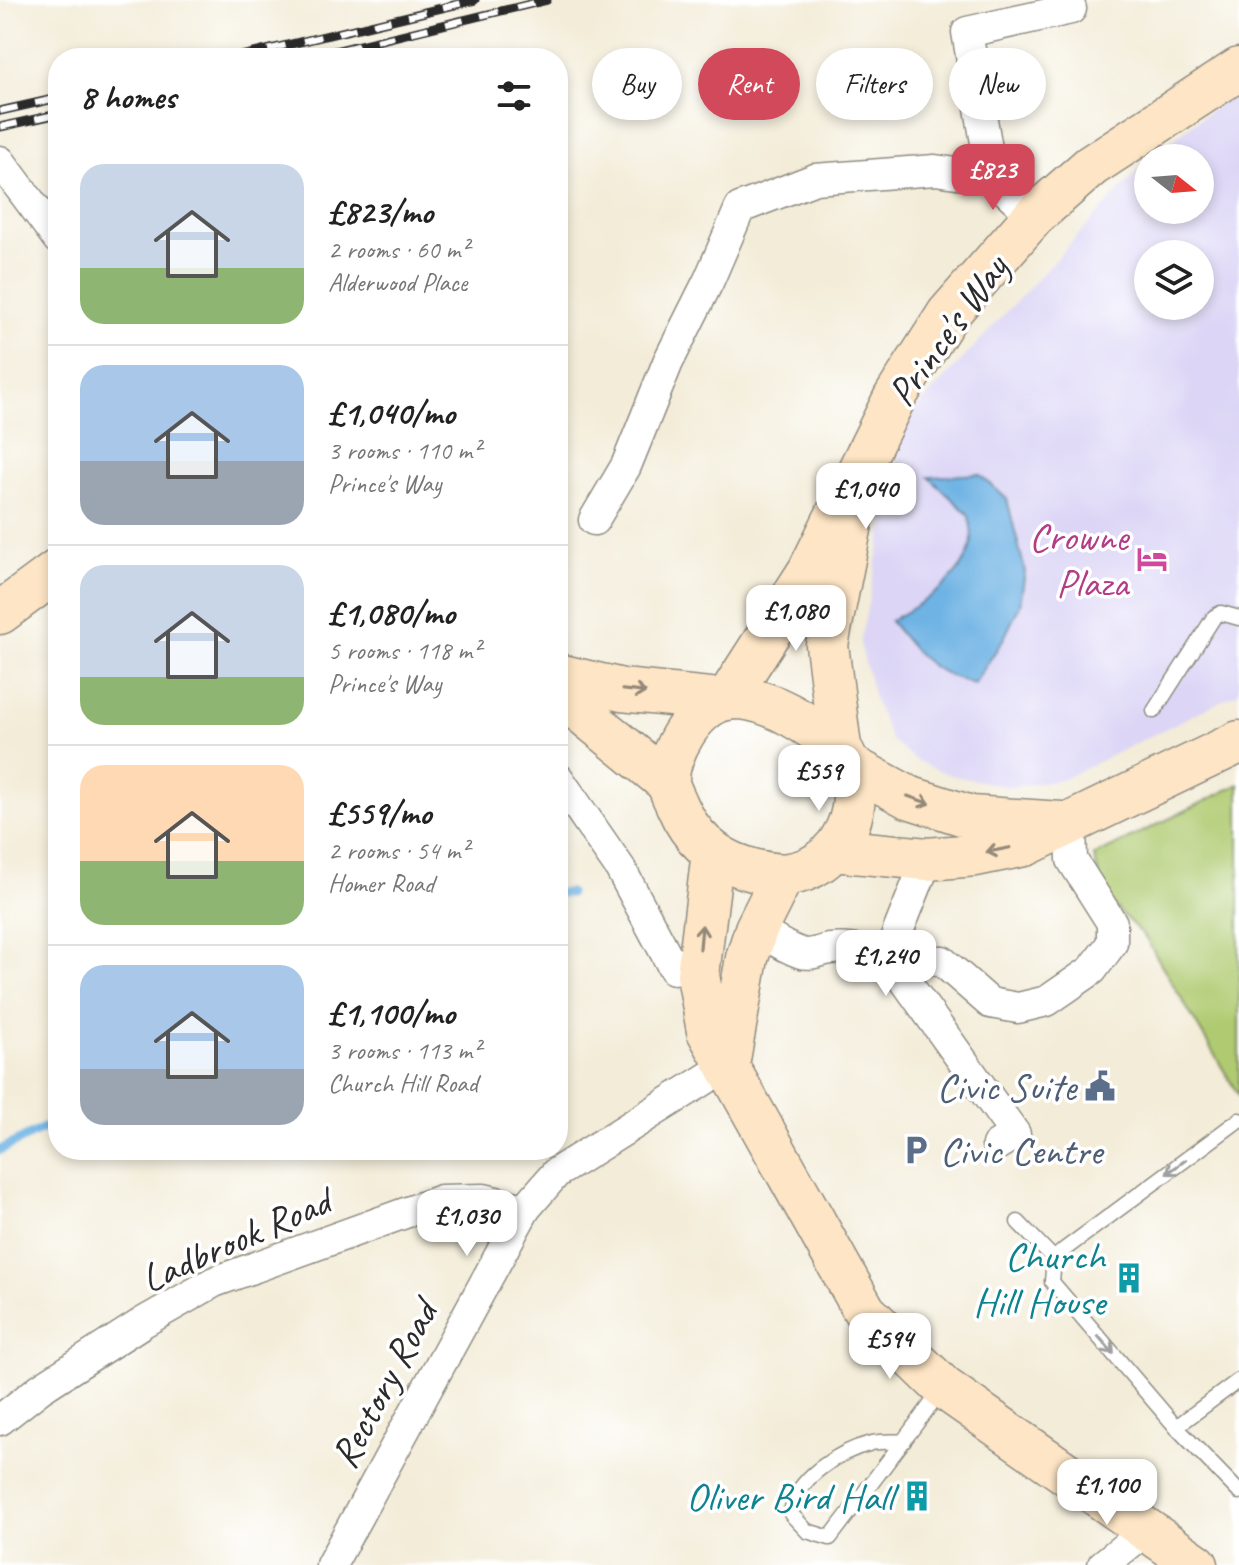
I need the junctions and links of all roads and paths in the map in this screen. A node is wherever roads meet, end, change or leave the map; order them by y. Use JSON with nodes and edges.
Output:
{"nodes":[{"id":1,"x":1071,"y":9,"type":"dead end"},
{"id":2,"x":1239,"y":69,"type":"edge"},
{"id":3,"x":0,"y":161,"type":"edge"},
{"id":4,"x":992,"y":178,"type":"junction"},
{"id":5,"x":1034,"y":216,"type":"junction"},
{"id":6,"x":48,"y":226,"type":"edge"},
{"id":7,"x":864,"y":461,"type":"junction"},
{"id":8,"x":594,"y":520,"type":"dead end"},
{"id":9,"x":48,"y":577,"type":"edge"},
{"id":10,"x":0,"y":613,"type":"edge"},
{"id":11,"x":1239,"y":618,"type":"edge"},
{"id":12,"x":568,"y":677,"type":"edge"},
{"id":13,"x":723,"y":700,"type":"junction"},
{"id":14,"x":568,"y":701,"type":"edge"},
{"id":15,"x":1154,"y":711,"type":"dead end"},
{"id":16,"x":1239,"y":742,"type":"edge"},
{"id":17,"x":844,"y":756,"type":"junction"},
{"id":18,"x":668,"y":783,"type":"junction"},
{"id":19,"x":568,"y":793,"type":"edge"},
{"id":20,"x":1071,"y":824,"type":"junction"},
{"id":21,"x":833,"y":850,"type":"junction"},
{"id":22,"x":713,"y":852,"type":"junction"},
{"id":23,"x":927,"y":859,"type":"junction"},
{"id":24,"x":783,"y":875,"type":"junction"},
{"id":25,"x":756,"y":929,"type":"junction"},
{"id":26,"x":896,"y":968,"type":"junction"},
{"id":27,"x":674,"y":969,"type":"dead end"},
{"id":28,"x":728,"y":1065,"type":"junction"},
{"id":29,"x":1239,"y":1120,"type":"edge"},
{"id":30,"x":997,"y":1145,"type":"dead end"},
{"id":31,"x":525,"y":1209,"type":"junction"},
{"id":32,"x":1018,"y":1222,"type":"dead end"},
{"id":33,"x":1054,"y":1259,"type":"junction"},
{"id":34,"x":1239,"y":1380,"type":"edge"},
{"id":35,"x":944,"y":1388,"type":"junction"},
{"id":36,"x":0,"y":1420,"type":"edge"},
{"id":37,"x":1176,"y":1427,"type":"junction"},
{"id":38,"x":904,"y":1441,"type":"junction"},
{"id":39,"x":1239,"y":1492,"type":"edge"},
{"id":40,"x":1145,"y":1531,"type":"junction"},
{"id":41,"x":331,"y":1565,"type":"edge"},
{"id":42,"x":1103,"y":1565,"type":"edge"},
{"id":43,"x":1197,"y":1565,"type":"edge"}],
"edges":[{"from":1,"to":4,"type":"street"},
{"from":2,"to":5,"type":"street","name":"Prince's Way"},
{"from":3,"to":6,"type":"street"},
{"from":4,"to":5,"type":"street"},
{"from":4,"to":8,"type":"street"},
{"from":5,"to":7,"type":"street","name":"Prince's Way"},
{"from":7,"to":13,"type":"street","name":"Prince's Way"},
{"from":7,"to":17,"type":"street","name":"Prince's Way"},
{"from":9,"to":10,"type":"street"},
{"from":11,"to":15,"type":"lane"},
{"from":12,"to":13,"type":"street","one_way":true},
{"from":13,"to":17,"type":"street"},
{"from":13,"to":18,"type":"street"},
{"from":14,"to":18,"type":"street"},
{"from":16,"to":20,"type":"street"},
{"from":17,"to":20,"type":"street","one_way":true},
{"from":17,"to":21,"type":"street"},
{"from":18,"to":22,"type":"street"},
{"from":19,"to":27,"type":"street"},
{"from":20,"to":23,"type":"street","one_way":true},
{"from":20,"to":26,"type":"street"},
{"from":21,"to":23,"type":"street"},
{"from":21,"to":24,"type":"street"},
{"from":22,"to":24,"type":"street"},
{"from":28,"to":22,"type":"street","one_way":true},
{"from":23,"to":26,"type":"street"},
{"from":24,"to":25,"type":"street"},
{"from":25,"to":26,"type":"street"},
{"from":25,"to":28,"type":"street"},
{"from":26,"to":30,"type":"street"},
{"from":28,"to":31,"type":"street","name":"Rectory Road"},
{"from":28,"to":35,"type":"street"},
{"from":29,"to":33,"type":"lane","one_way":true},
{"from":31,"to":36,"type":"street","name":"Ladbrook Road"},
{"from":31,"to":41,"type":"street","name":"Rectory Road"},
{"from":32,"to":33,"type":"lane"},
{"from":33,"to":37,"type":"lane","one_way":true},
{"from":34,"to":37,"type":"lane"},
{"from":35,"to":38,"type":"lane"},
{"from":35,"to":40,"type":"street"},
{"from":37,"to":39,"type":"lane"},
{"from":38,"to":38,"type":"lane"},
{"from":40,"to":42,"type":"street"},
{"from":40,"to":43,"type":"street"}]}
